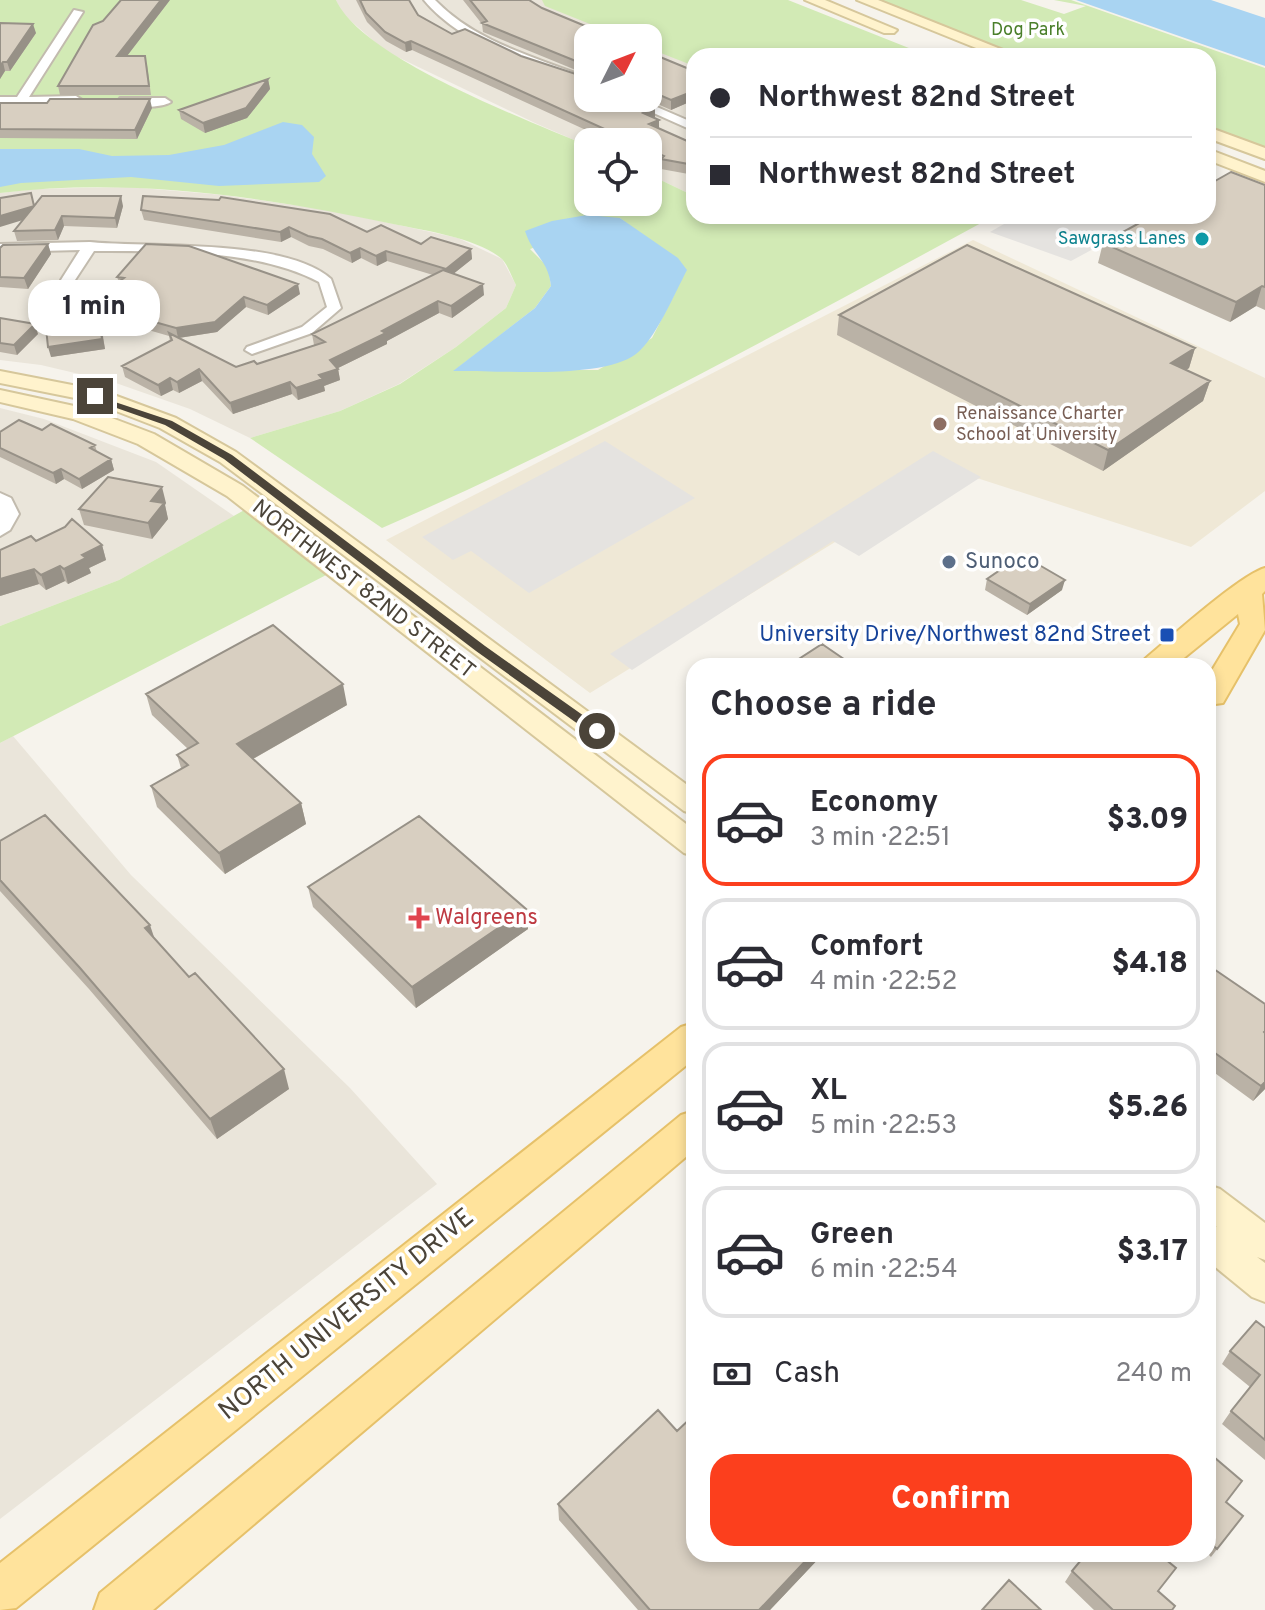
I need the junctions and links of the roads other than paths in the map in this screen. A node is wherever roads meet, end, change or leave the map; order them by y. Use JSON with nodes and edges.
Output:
{"nodes":[{"id":1,"x":429,"y":0,"type":"edge"},
{"id":2,"x":812,"y":0,"type":"edge"},
{"id":3,"x":864,"y":0,"type":"edge"},
{"id":4,"x":78,"y":12,"type":"dead end"},
{"id":5,"x":898,"y":34,"type":"dead end"},
{"id":6,"x":989,"y":48,"type":"edge"},
{"id":7,"x":574,"y":76,"type":"edge"},
{"id":8,"x":22,"y":99,"type":"junction"},
{"id":9,"x":0,"y":101,"type":"edge"},
{"id":10,"x":93,"y":101,"type":"edge"},
{"id":11,"x":108,"y":101,"type":"edge"},
{"id":12,"x":165,"y":102,"type":"dead end"},
{"id":13,"x":659,"y":112,"type":"edge"},
{"id":14,"x":686,"y":124,"type":"edge"},
{"id":15,"x":1216,"y":135,"type":"edge"},
{"id":16,"x":1265,"y":154,"type":"edge"},
{"id":17,"x":1216,"y":157,"type":"edge"},
{"id":18,"x":1265,"y":177,"type":"edge"},
{"id":19,"x":90,"y":246,"type":"junction"},
{"id":20,"x":0,"y":248,"type":"edge"},
{"id":21,"x":66,"y":299,"type":"dead end"},
{"id":22,"x":252,"y":350,"type":"dead end"},
{"id":23,"x":0,"y":377,"type":"edge"},
{"id":24,"x":0,"y":396,"type":"edge"},
{"id":25,"x":0,"y":498,"type":"edge"},
{"id":26,"x":0,"y":531,"type":"edge"},
{"id":27,"x":1256,"y":584,"type":"edge"},
{"id":28,"x":1265,"y":651,"type":"edge"},
{"id":29,"x":1165,"y":658,"type":"edge"},
{"id":30,"x":1216,"y":688,"type":"edge"},
{"id":31,"x":1216,"y":693,"type":"edge"},
{"id":32,"x":686,"y":798,"type":"edge"},
{"id":33,"x":686,"y":839,"type":"edge"},
{"id":34,"x":686,"y":1044,"type":"edge"},
{"id":35,"x":686,"y":1134,"type":"edge"},
{"id":36,"x":1216,"y":1206,"type":"edge"},
{"id":37,"x":1265,"y":1244,"type":"edge"},
{"id":38,"x":1216,"y":1246,"type":"edge"},
{"id":39,"x":1265,"y":1285,"type":"edge"},
{"id":40,"x":0,"y":1592,"type":"edge"},
{"id":41,"x":117,"y":1610,"type":"edge"}],
"edges":[{"from":1,"to":7,"type":"street"},
{"from":2,"to":5,"type":"street"},
{"from":3,"to":6,"type":"street"},
{"from":4,"to":8,"type":"street"},
{"from":8,"to":9,"type":"street"},
{"from":8,"to":10,"type":"street"},
{"from":11,"to":12,"type":"street"},
{"from":13,"to":14,"type":"street"},
{"from":15,"to":16,"type":"street"},
{"from":17,"to":18,"type":"street"},
{"from":19,"to":20,"type":"street"},
{"from":19,"to":21,"type":"street"},
{"from":19,"to":22,"type":"street"},
{"from":23,"to":32,"type":"street","name":"NORTHWEST 82ND STREET"},
{"from":24,"to":33,"type":"street","name":"NORTHWEST 82ND STREET"},
{"from":25,"to":26,"type":"street"},
{"from":27,"to":29,"type":"main road"},
{"from":27,"to":30,"type":"main road"},
{"from":28,"to":31,"type":"main road"},
{"from":34,"to":40,"type":"main road","name":"NORTH UNIVERSITY DRIVE"},
{"from":35,"to":41,"type":"main road"},
{"from":36,"to":37,"type":"street"},
{"from":38,"to":39,"type":"street"}]}
